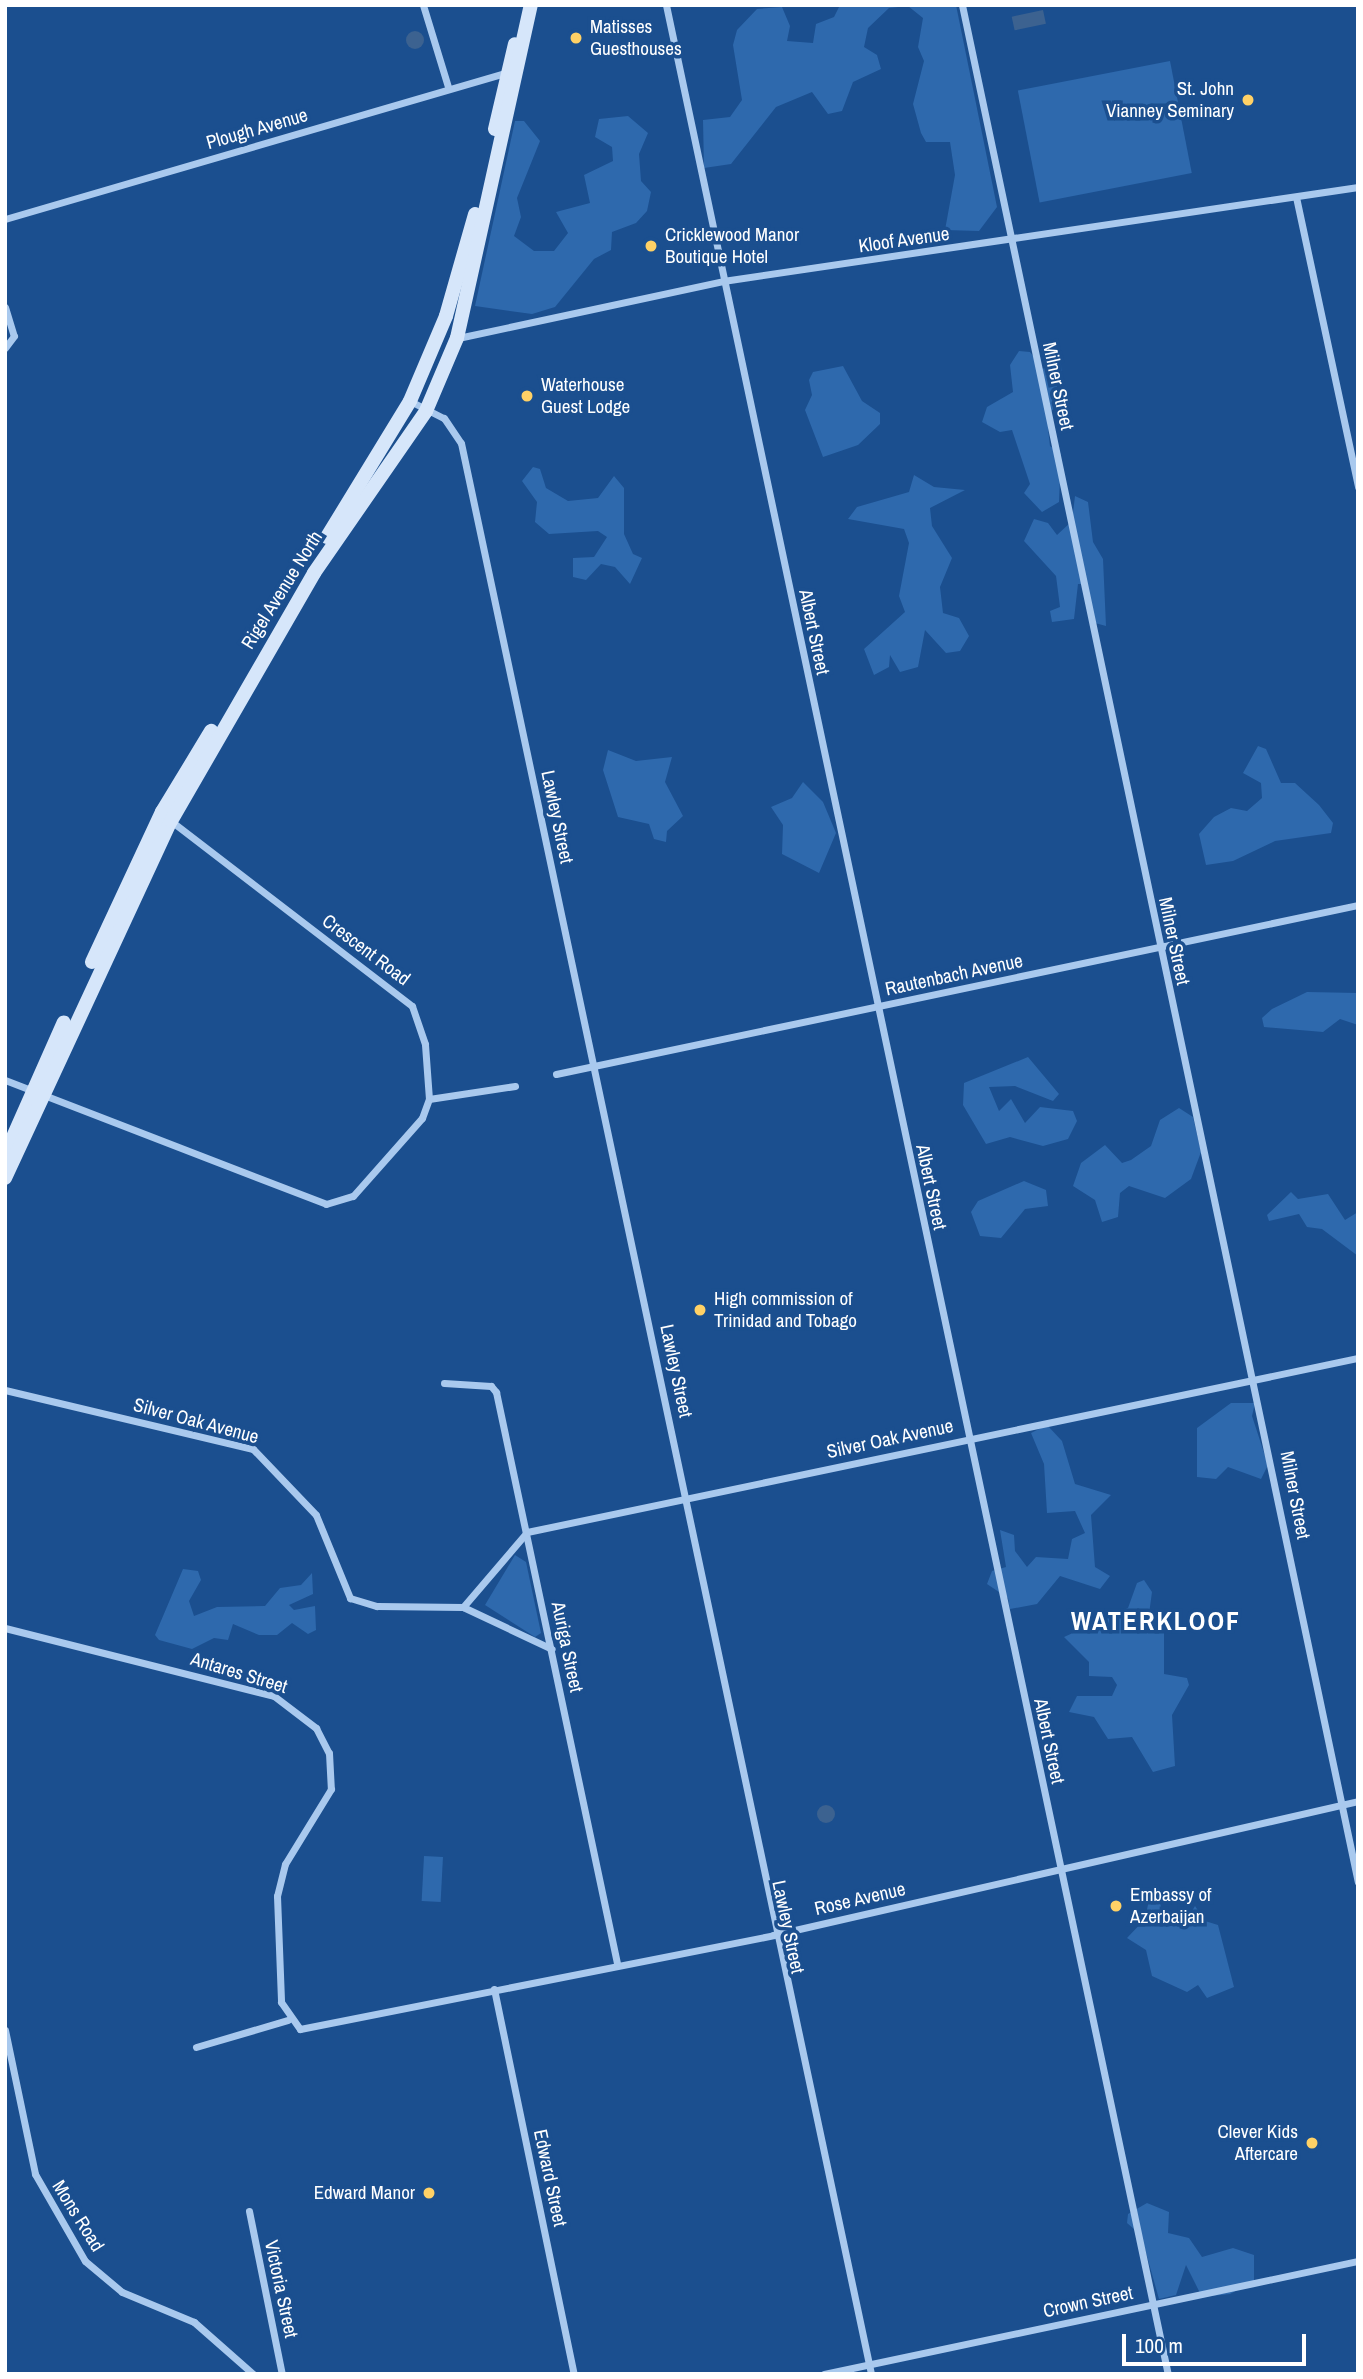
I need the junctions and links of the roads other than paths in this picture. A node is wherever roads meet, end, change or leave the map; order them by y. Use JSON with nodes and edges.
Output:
{"nodes":[{"id":1,"x":423,"y":5,"type":"edge"},
{"id":2,"x":524,"y":5,"type":"edge"},
{"id":3,"x":531,"y":5,"type":"edge"},
{"id":4,"x":666,"y":5,"type":"edge"},
{"id":5,"x":962,"y":5,"type":"edge"},
{"id":6,"x":513,"y":73,"type":"junction"},
{"id":7,"x":448,"y":88,"type":"junction"},
{"id":8,"x":1358,"y":187,"type":"edge"},
{"id":9,"x":1296,"y":197,"type":"junction"},
{"id":10,"x":5,"y":219,"type":"edge"},
{"id":11,"x":1012,"y":241,"type":"junction"},
{"id":12,"x":723,"y":281,"type":"junction"},
{"id":13,"x":5,"y":307,"type":"edge"},
{"id":14,"x":446,"y":316,"type":"junction"},
{"id":15,"x":457,"y":338,"type":"junction"},
{"id":16,"x":5,"y":348,"type":"edge"},
{"id":17,"x":428,"y":357,"type":"junction"},
{"id":18,"x":410,"y":401,"type":"junction"},
{"id":19,"x":426,"y":411,"type":"junction"},
{"id":20,"x":1358,"y":487,"type":"edge"},
{"id":21,"x":167,"y":816,"type":"junction"},
{"id":22,"x":1358,"y":905,"type":"edge"},
{"id":23,"x":1159,"y":947,"type":"junction"},
{"id":24,"x":877,"y":1008,"type":"junction"},
{"id":25,"x":595,"y":1067,"type":"junction"},
{"id":26,"x":556,"y":1074,"type":"dead end"},
{"id":27,"x":5,"y":1080,"type":"edge"},
{"id":28,"x":515,"y":1086,"type":"dead end"},
{"id":29,"x":38,"y":1093,"type":"junction"},
{"id":30,"x":429,"y":1098,"type":"junction"},
{"id":31,"x":5,"y":1155,"type":"edge"},
{"id":32,"x":5,"y":1178,"type":"edge"},
{"id":33,"x":1358,"y":1358,"type":"edge"},
{"id":34,"x":1255,"y":1381,"type":"junction"},
{"id":35,"x":444,"y":1382,"type":"dead end"},
{"id":36,"x":5,"y":1390,"type":"edge"},
{"id":37,"x":968,"y":1438,"type":"junction"},
{"id":38,"x":687,"y":1498,"type":"junction"},
{"id":39,"x":527,"y":1532,"type":"junction"},
{"id":40,"x":463,"y":1607,"type":"junction"},
{"id":41,"x":5,"y":1629,"type":"edge"},
{"id":42,"x":552,"y":1649,"type":"junction"},
{"id":43,"x":1358,"y":1801,"type":"edge"},
{"id":44,"x":1341,"y":1804,"type":"junction"},
{"id":45,"x":1060,"y":1868,"type":"junction"},
{"id":46,"x":1358,"y":1882,"type":"edge"},
{"id":47,"x":774,"y":1936,"type":"junction"},
{"id":48,"x":617,"y":1963,"type":"junction"},
{"id":49,"x":494,"y":1989,"type":"junction"},
{"id":50,"x":288,"y":2020,"type":"junction"},
{"id":51,"x":5,"y":2030,"type":"edge"},
{"id":52,"x":196,"y":2047,"type":"dead end"},
{"id":53,"x":249,"y":2211,"type":"dead end"},
{"id":54,"x":1358,"y":2261,"type":"edge"},
{"id":55,"x":1154,"y":2305,"type":"junction"},
{"id":56,"x":869,"y":2364,"type":"junction"},
{"id":57,"x":253,"y":2374,"type":"edge"},
{"id":58,"x":282,"y":2374,"type":"edge"},
{"id":59,"x":575,"y":2374,"type":"edge"},
{"id":60,"x":824,"y":2374,"type":"edge"},
{"id":61,"x":871,"y":2374,"type":"edge"},
{"id":62,"x":1168,"y":2374,"type":"edge"}],
"edges":[{"from":1,"to":7,"type":"street"},
{"from":2,"to":6,"type":"main road","name":"Rigel Avenue North"},
{"from":3,"to":6,"type":"main road","name":"Rigel Avenue North"},
{"from":4,"to":12,"type":"street","name":"Albert Street"},
{"from":5,"to":11,"type":"street","name":"Milner Street"},
{"from":6,"to":7,"type":"street","name":"Plough Avenue"},
{"from":6,"to":14,"type":"main road","name":"Rigel Avenue North"},
{"from":6,"to":15,"type":"main road","name":"Rigel Avenue North"},
{"from":7,"to":10,"type":"street","name":"Plough Avenue"},
{"from":8,"to":9,"type":"street","name":"Kloof Avenue"},
{"from":9,"to":11,"type":"street","name":"Kloof Avenue"},
{"from":9,"to":20,"type":"street"},
{"from":11,"to":12,"type":"street","name":"Kloof Avenue"},
{"from":11,"to":23,"type":"street","name":"Milner Street"},
{"from":12,"to":15,"type":"street","name":"Kloof Avenue"},
{"from":12,"to":24,"type":"street","name":"Albert Street"},
{"from":13,"to":16,"type":"street"},
{"from":14,"to":15,"type":"main road"},
{"from":14,"to":17,"type":"main road","name":"Rigel Avenue North"},
{"from":15,"to":17,"type":"main road"},
{"from":15,"to":19,"type":"main road","name":"Rigel Avenue North"},
{"from":17,"to":18,"type":"main road","name":"Rigel Avenue North"},
{"from":18,"to":19,"type":"street","name":"Lawley Street"},
{"from":18,"to":21,"type":"main road","name":"Rigel Avenue North"},
{"from":19,"to":21,"type":"main road","name":"Rigel Avenue North"},
{"from":19,"to":25,"type":"street","name":"Lawley Street"},
{"from":21,"to":29,"type":"main road","name":"Rigel Avenue North"},
{"from":21,"to":30,"type":"street","name":"Crescent Road"},
{"from":22,"to":23,"type":"street","name":"Rautenbach Avenue"},
{"from":23,"to":24,"type":"street","name":"Rautenbach Avenue"},
{"from":23,"to":34,"type":"street","name":"Milner Street"},
{"from":24,"to":25,"type":"street","name":"Rautenbach Avenue"},
{"from":24,"to":37,"type":"street","name":"Albert Street"},
{"from":25,"to":26,"type":"street","name":"Rautenbach Avenue"},
{"from":25,"to":38,"type":"street","name":"Lawley Street"},
{"from":27,"to":29,"type":"street"},
{"from":28,"to":30,"type":"street"},
{"from":29,"to":30,"type":"street"},
{"from":29,"to":31,"type":"main road","name":"Rigel Avenue North"},
{"from":29,"to":32,"type":"main road","name":"Rigel Avenue North"},
{"from":33,"to":34,"type":"street","name":"Silver Oak Avenue"},
{"from":34,"to":37,"type":"street","name":"Silver Oak Avenue"},
{"from":34,"to":44,"type":"street","name":"Milner Street"},
{"from":35,"to":39,"type":"street","name":"Auriga Street"},
{"from":36,"to":40,"type":"street","name":"Silver Oak Avenue"},
{"from":37,"to":38,"type":"street","name":"Silver Oak Avenue"},
{"from":37,"to":45,"type":"street","name":"Albert Street"},
{"from":38,"to":39,"type":"street","name":"Silver Oak Avenue"},
{"from":38,"to":47,"type":"street","name":"Lawley Street"},
{"from":39,"to":40,"type":"street"},
{"from":39,"to":42,"type":"street","name":"Auriga Street"},
{"from":40,"to":42,"type":"street","name":"Silver Oak Avenue"},
{"from":41,"to":50,"type":"street","name":"Antares Street"},
{"from":42,"to":48,"type":"street","name":"Auriga Street"},
{"from":43,"to":44,"type":"street","name":"Rose Avenue"},
{"from":44,"to":45,"type":"street","name":"Rose Avenue"},
{"from":44,"to":46,"type":"street","name":"Milner Street"},
{"from":45,"to":47,"type":"street","name":"Rose Avenue"},
{"from":45,"to":55,"type":"street","name":"Albert Street"},
{"from":47,"to":48,"type":"street","name":"Rose Avenue"},
{"from":47,"to":56,"type":"street","name":"Lawley Street"},
{"from":48,"to":49,"type":"street","name":"Rose Avenue"},
{"from":49,"to":50,"type":"street","name":"Rose Avenue"},
{"from":49,"to":59,"type":"street","name":"Edward Street"},
{"from":50,"to":52,"type":"street"},
{"from":51,"to":57,"type":"street","name":"Mons Road"},
{"from":53,"to":58,"type":"street","name":"Victoria Street"},
{"from":54,"to":55,"type":"street","name":"Crown Street"},
{"from":55,"to":56,"type":"street","name":"Crown Street"},
{"from":55,"to":62,"type":"street","name":"Albert Street"},
{"from":56,"to":60,"type":"street","name":"Crown Street"},
{"from":56,"to":61,"type":"street","name":"Lawley Street"}]}
